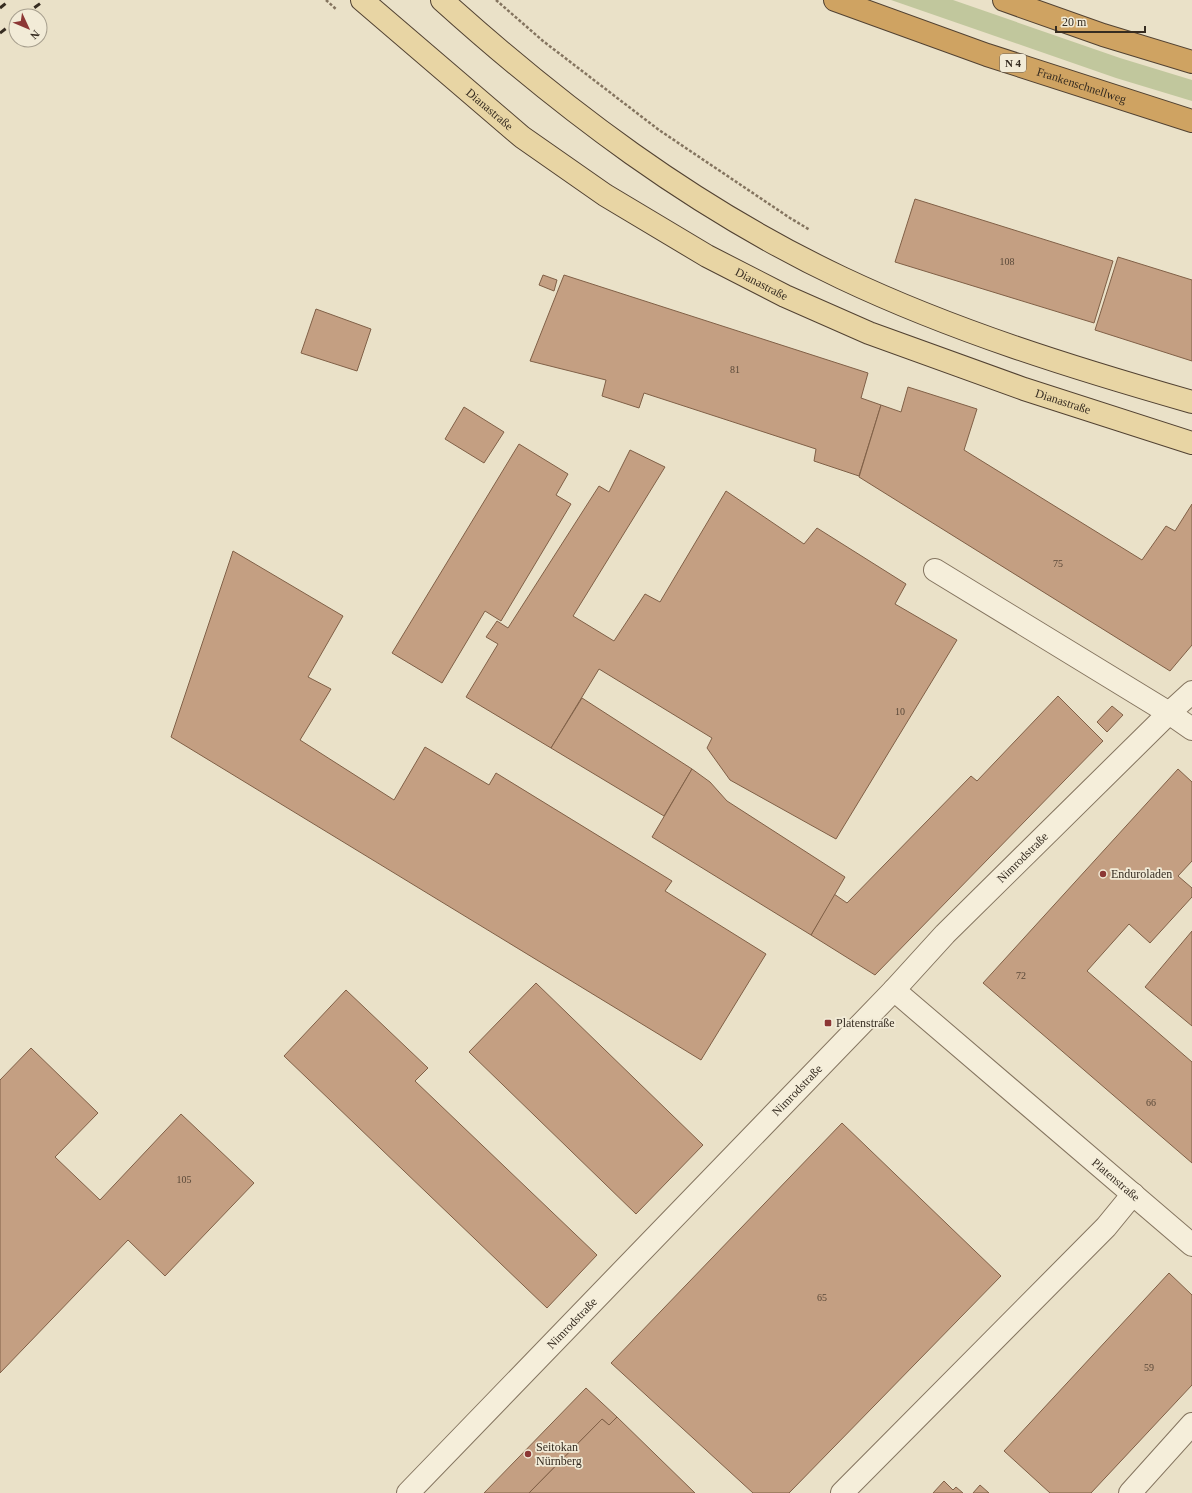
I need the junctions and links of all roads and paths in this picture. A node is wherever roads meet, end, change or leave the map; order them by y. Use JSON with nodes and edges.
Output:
{"nodes":[{"id":1,"x":362,"y":0,"type":"edge"},
{"id":2,"x":442,"y":0,"type":"edge"},
{"id":3,"x":496,"y":0,"type":"edge"},
{"id":4,"x":835,"y":0,"type":"edge"},
{"id":5,"x":1004,"y":0,"type":"edge"},
{"id":6,"x":1192,"y":62,"type":"edge"},
{"id":7,"x":1192,"y":121,"type":"edge"},
{"id":8,"x":814,"y":232,"type":"dead end"},
{"id":9,"x":1192,"y":402,"type":"edge"},
{"id":10,"x":1192,"y":443,"type":"edge"},
{"id":11,"x":935,"y":570,"type":"dead end"},
{"id":12,"x":1192,"y":692,"type":"edge"},
{"id":13,"x":1169,"y":713,"type":"junction"},
{"id":14,"x":1192,"y":729,"type":"edge"},
{"id":15,"x":894,"y":990,"type":"junction"},
{"id":16,"x":1133,"y":1194,"type":"junction"},
{"id":17,"x":1192,"y":1244,"type":"edge"},
{"id":18,"x":1192,"y":1424,"type":"edge"},
{"id":19,"x":408,"y":1493,"type":"edge"},
{"id":20,"x":842,"y":1493,"type":"edge"},
{"id":21,"x":1130,"y":1493,"type":"edge"}],
"edges":[{"from":1,"to":10,"type":"main road","name":"Dianastraße"},
{"from":2,"to":9,"type":"main road"},
{"from":3,"to":8,"type":"path"},
{"from":4,"to":7,"type":"highway","name":"Frankenschnellweg","number":"N 4"},
{"from":5,"to":6,"type":"highway"},
{"from":11,"to":13,"type":"street"},
{"from":12,"to":13,"type":"street","name":"Nimrodstraße"},
{"from":13,"to":14,"type":"street"},
{"from":13,"to":15,"type":"street","name":"Nimrodstraße"},
{"from":15,"to":16,"type":"street","name":"Platenstraße"},
{"from":15,"to":19,"type":"street","name":"Nimrodstraße"},
{"from":16,"to":17,"type":"street","name":"Platenstraße"},
{"from":16,"to":20,"type":"street"},
{"from":18,"to":21,"type":"street"}]}
